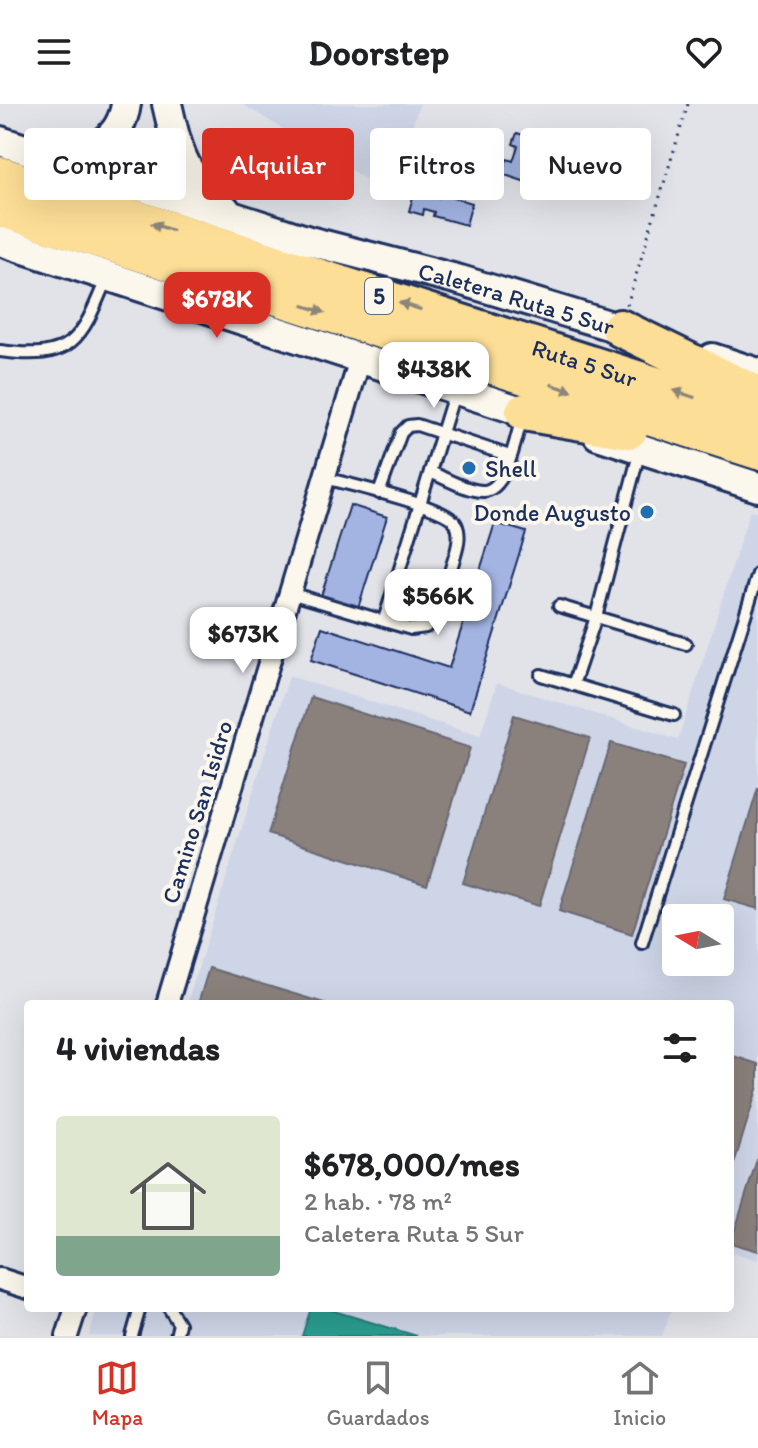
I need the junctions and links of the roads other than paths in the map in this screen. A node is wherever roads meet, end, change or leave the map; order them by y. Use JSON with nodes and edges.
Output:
{"nodes":[{"id":1,"x":126,"y":104,"type":"edge"},
{"id":2,"x":167,"y":104,"type":"edge"},
{"id":3,"x":118,"y":128,"type":"edge"},
{"id":4,"x":0,"y":141,"type":"edge"},
{"id":5,"x":24,"y":149,"type":"edge"},
{"id":6,"x":0,"y":175,"type":"edge"},
{"id":7,"x":180,"y":200,"type":"edge"},
{"id":8,"x":0,"y":208,"type":"edge"},
{"id":9,"x":238,"y":219,"type":"junction"},
{"id":10,"x":0,"y":241,"type":"edge"},
{"id":11,"x":0,"y":262,"type":"edge"},
{"id":12,"x":98,"y":274,"type":"junction"},
{"id":13,"x":620,"y":328,"type":"junction"},
{"id":14,"x":0,"y":351,"type":"edge"},
{"id":15,"x":360,"y":359,"type":"junction"},
{"id":16,"x":758,"y":373,"type":"edge"},
{"id":17,"x":455,"y":389,"type":"junction"},
{"id":18,"x":758,"y":395,"type":"edge"},
{"id":19,"x":524,"y":412,"type":"junction"},
{"id":20,"x":758,"y":418,"type":"edge"},
{"id":21,"x":442,"y":433,"type":"junction"},
{"id":22,"x":641,"y":449,"type":"junction"},
{"id":23,"x":758,"y":453,"type":"edge"},
{"id":24,"x":510,"y":456,"type":"junction"},
{"id":25,"x":430,"y":472,"type":"junction"},
{"id":26,"x":325,"y":478,"type":"junction"},
{"id":27,"x":758,"y":487,"type":"edge"},
{"id":28,"x":379,"y":493,"type":"junction"},
{"id":29,"x":420,"y":504,"type":"junction"},
{"id":30,"x":758,"y":574,"type":"edge"},
{"id":31,"x":290,"y":593,"type":"junction"},
{"id":32,"x":559,"y":606,"type":"dead end"},
{"id":33,"x":596,"y":617,"type":"junction"},
{"id":34,"x":384,"y":620,"type":"junction"},
{"id":35,"x":686,"y":644,"type":"dead end"},
{"id":36,"x":541,"y":675,"type":"dead end"},
{"id":37,"x":573,"y":685,"type":"junction"},
{"id":38,"x":674,"y":715,"type":"dead end"},
{"id":39,"x":642,"y":943,"type":"dead end"},
{"id":40,"x":168,"y":1000,"type":"edge"},
{"id":41,"x":0,"y":1279,"type":"edge"},
{"id":42,"x":24,"y":1287,"type":"edge"},
{"id":43,"x":75,"y":1312,"type":"edge"},
{"id":44,"x":139,"y":1312,"type":"edge"},
{"id":45,"x":172,"y":1312,"type":"edge"},
{"id":46,"x":67,"y":1336,"type":"edge"},
{"id":47,"x":132,"y":1336,"type":"edge"},
{"id":48,"x":176,"y":1336,"type":"edge"}],
"edges":[{"from":1,"to":3,"type":"main road"},
{"from":2,"to":9,"type":"main road"},
{"from":4,"to":5,"type":"main road","name":"Caletera Ruta 5 Sur"},
{"from":20,"to":6,"type":"highway","name":"Ruta 5 Sur","number":"5","one_way":true},
{"from":7,"to":9,"type":"main road","name":"Caletera Ruta 5 Sur"},
{"from":8,"to":23,"type":"highway","name":"Ruta 5 Sur","number":"5","one_way":true},
{"from":9,"to":13,"type":"main road","name":"Caletera Ruta 5 Sur"},
{"from":10,"to":12,"type":"main road"},
{"from":11,"to":12,"type":"main road"},
{"from":12,"to":14,"type":"lane"},
{"from":12,"to":15,"type":"main road"},
{"from":13,"to":16,"type":"main road","name":"Caletera Ruta 5 Sur"},
{"from":13,"to":18,"type":"highway"},
{"from":15,"to":17,"type":"main road"},
{"from":15,"to":26,"type":"street","name":"Camino San Isidro"},
{"from":17,"to":19,"type":"main road"},
{"from":17,"to":21,"type":"lane"},
{"from":19,"to":22,"type":"main road"},
{"from":19,"to":23,"type":"highway"},
{"from":19,"to":24,"type":"lane"},
{"from":21,"to":24,"type":"lane"},
{"from":21,"to":25,"type":"lane"},
{"from":21,"to":28,"type":"lane"},
{"from":22,"to":27,"type":"main road"},
{"from":22,"to":33,"type":"lane"},
{"from":24,"to":25,"type":"lane"},
{"from":25,"to":29,"type":"lane"},
{"from":26,"to":28,"type":"lane"},
{"from":26,"to":31,"type":"street","name":"Camino San Isidro"},
{"from":28,"to":29,"type":"lane"},
{"from":29,"to":34,"type":"lane"},
{"from":29,"to":34,"type":"lane"},
{"from":30,"to":39,"type":"lane"},
{"from":31,"to":34,"type":"lane"},
{"from":31,"to":40,"type":"street","name":"Camino San Isidro"},
{"from":32,"to":33,"type":"lane"},
{"from":33,"to":35,"type":"lane"},
{"from":33,"to":37,"type":"lane"},
{"from":36,"to":37,"type":"lane"},
{"from":37,"to":38,"type":"lane"},
{"from":41,"to":42,"type":"street"},
{"from":43,"to":46,"type":"street"},
{"from":44,"to":47,"type":"lane"},
{"from":45,"to":48,"type":"lane"}]}
